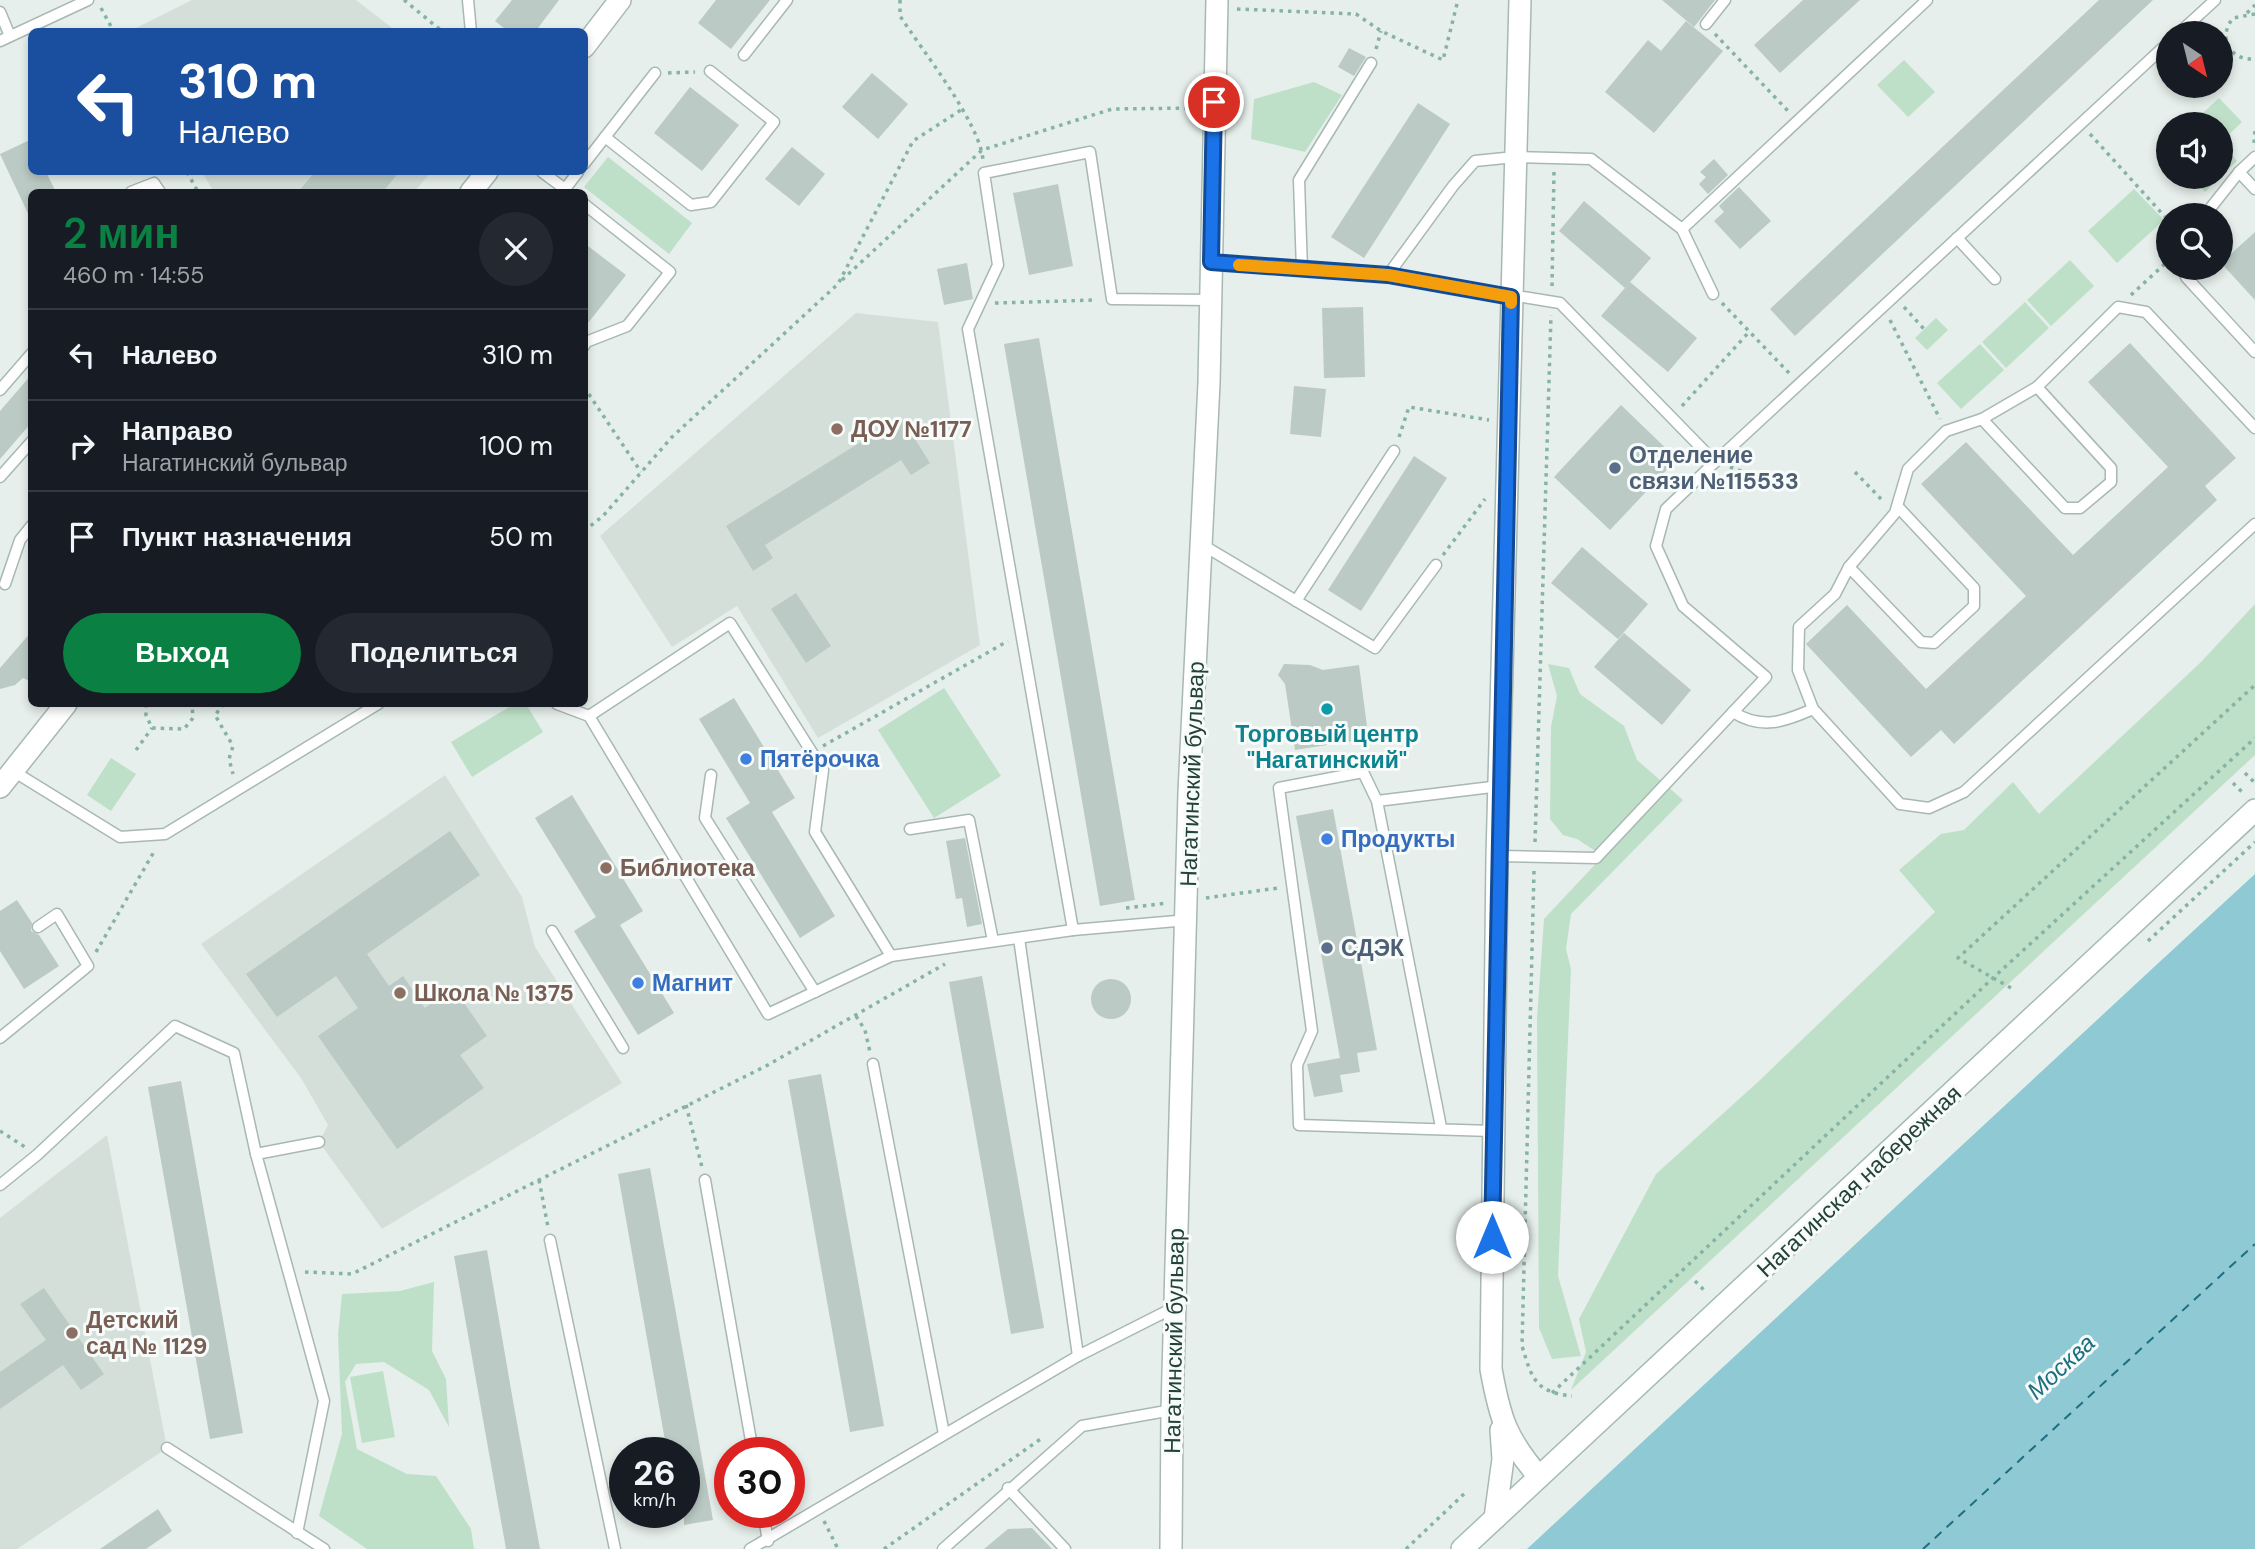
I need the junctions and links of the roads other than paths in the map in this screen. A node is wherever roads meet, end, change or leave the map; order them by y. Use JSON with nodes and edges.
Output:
{"nodes":[{"id":1,"x":88,"y":0,"type":"edge"},
{"id":2,"x":468,"y":0,"type":"edge"},
{"id":3,"x":620,"y":0,"type":"edge"},
{"id":4,"x":787,"y":0,"type":"edge"},
{"id":5,"x":1520,"y":0,"type":"edge"},
{"id":6,"x":1725,"y":0,"type":"edge"},
{"id":7,"x":1927,"y":0,"type":"edge"},
{"id":8,"x":2215,"y":0,"type":"edge"},
{"id":9,"x":1226,"y":5,"type":"edge"},
{"id":10,"x":0,"y":12,"type":"edge"},
{"id":11,"x":2192,"y":21,"type":"edge"},
{"id":12,"x":1706,"y":24,"type":"road end"},
{"id":13,"x":28,"y":28,"type":"edge"},
{"id":14,"x":28,"y":28,"type":"edge"},
{"id":15,"x":471,"y":28,"type":"edge"},
{"id":16,"x":5,"y":39,"type":"edge"},
{"id":17,"x":588,"y":42,"type":"edge"},
{"id":18,"x":2156,"y":54,"type":"edge"},
{"id":19,"x":744,"y":55,"type":"dead end"},
{"id":20,"x":1371,"y":63,"type":"dead end"},
{"id":21,"x":710,"y":71,"type":"road end"},
{"id":22,"x":655,"y":73,"type":"road end"},
{"id":23,"x":605,"y":137,"type":"junction"},
{"id":24,"x":1515,"y":157,"type":"junction"},
{"id":25,"x":2255,"y":157,"type":"edge"},
{"id":26,"x":588,"y":159,"type":"edge"},
{"id":27,"x":2239,"y":172,"type":"junction"},
{"id":28,"x":485,"y":175,"type":"edge"},
{"id":29,"x":546,"y":175,"type":"edge"},
{"id":30,"x":139,"y":189,"type":"edge"},
{"id":31,"x":158,"y":189,"type":"edge"},
{"id":32,"x":473,"y":189,"type":"edge"},
{"id":33,"x":563,"y":189,"type":"edge"},
{"id":34,"x":2255,"y":189,"type":"edge"},
{"id":35,"x":2214,"y":203,"type":"edge"},
{"id":36,"x":588,"y":207,"type":"edge"},
{"id":37,"x":1682,"y":229,"type":"junction"},
{"id":38,"x":1957,"y":238,"type":"junction"},
{"id":39,"x":1211,"y":262,"type":"junction"},
{"id":40,"x":1302,"y":270,"type":"junction"},
{"id":41,"x":1388,"y":275,"type":"junction"},
{"id":42,"x":1995,"y":279,"type":"dead end"},
{"id":43,"x":2189,"y":280,"type":"edge"},
{"id":44,"x":1713,"y":294,"type":"road end"},
{"id":45,"x":1511,"y":297,"type":"junction"},
{"id":46,"x":1210,"y":300,"type":"junction"},
{"id":47,"x":588,"y":341,"type":"edge"},
{"id":48,"x":2255,"y":352,"type":"edge"},
{"id":49,"x":28,"y":358,"type":"edge"},
{"id":50,"x":2037,"y":387,"type":"junction"},
{"id":51,"x":0,"y":390,"type":"edge"},
{"id":52,"x":1982,"y":419,"type":"junction"},
{"id":53,"x":2255,"y":428,"type":"edge"},
{"id":54,"x":28,"y":446,"type":"edge"},
{"id":55,"x":1394,"y":451,"type":"road end"},
{"id":56,"x":1715,"y":462,"type":"junction"},
{"id":57,"x":0,"y":477,"type":"edge"},
{"id":58,"x":1897,"y":511,"type":"junction"},
{"id":59,"x":2255,"y":524,"type":"edge"},
{"id":60,"x":28,"y":530,"type":"edge"},
{"id":61,"x":1201,"y":544,"type":"junction"},
{"id":62,"x":1436,"y":565,"type":"road end"},
{"id":63,"x":1849,"y":567,"type":"junction"},
{"id":64,"x":5,"y":584,"type":"dead end"},
{"id":65,"x":1296,"y":601,"type":"junction"},
{"id":66,"x":64,"y":707,"type":"edge"},
{"id":67,"x":373,"y":707,"type":"edge"},
{"id":68,"x":565,"y":707,"type":"edge"},
{"id":69,"x":1813,"y":709,"type":"junction"},
{"id":70,"x":1733,"y":712,"type":"junction"},
{"id":71,"x":589,"y":716,"type":"junction"},
{"id":72,"x":711,"y":775,"type":"dead end"},
{"id":73,"x":6,"y":779,"type":"edge"},
{"id":74,"x":1500,"y":786,"type":"junction"},
{"id":75,"x":1377,"y":801,"type":"junction"},
{"id":76,"x":2255,"y":810,"type":"edge"},
{"id":77,"x":910,"y":829,"type":"dead end"},
{"id":78,"x":1497,"y":856,"type":"junction"},
{"id":79,"x":1188,"y":920,"type":"junction"},
{"id":80,"x":38,"y":927,"type":"dead end"},
{"id":81,"x":1073,"y":930,"type":"junction"},
{"id":82,"x":552,"y":931,"type":"dead end"},
{"id":83,"x":1019,"y":938,"type":"junction"},
{"id":84,"x":993,"y":942,"type":"junction"},
{"id":85,"x":891,"y":956,"type":"junction"},
{"id":86,"x":815,"y":992,"type":"junction"},
{"id":87,"x":0,"y":1038,"type":"edge"},
{"id":88,"x":623,"y":1048,"type":"dead end"},
{"id":89,"x":873,"y":1064,"type":"road end"},
{"id":90,"x":1441,"y":1127,"type":"junction"},
{"id":91,"x":1492,"y":1131,"type":"junction"},
{"id":92,"x":319,"y":1142,"type":"dead end"},
{"id":93,"x":256,"y":1153,"type":"junction"},
{"id":94,"x":705,"y":1180,"type":"road end"},
{"id":95,"x":0,"y":1185,"type":"edge"},
{"id":96,"x":550,"y":1240,"type":"road end"},
{"id":97,"x":1175,"y":1307,"type":"junction"},
{"id":98,"x":1078,"y":1356,"type":"junction"},
{"id":99,"x":1172,"y":1410,"type":"junction"},
{"id":100,"x":1499,"y":1414,"type":"junction"},
{"id":101,"x":944,"y":1434,"type":"junction"},
{"id":102,"x":750,"y":1437,"type":"edge"},
{"id":103,"x":167,"y":1448,"type":"dead end"},
{"id":104,"x":1539,"y":1477,"type":"junction"},
{"id":105,"x":1008,"y":1488,"type":"junction"},
{"id":106,"x":1495,"y":1518,"type":"junction"},
{"id":107,"x":766,"y":1528,"type":"edge"},
{"id":108,"x":297,"y":1533,"type":"junction"},
{"id":109,"x":768,"y":1541,"type":"junction"},
{"id":110,"x":324,"y":1549,"type":"edge"},
{"id":111,"x":615,"y":1549,"type":"edge"},
{"id":112,"x":750,"y":1549,"type":"edge"},
{"id":113,"x":943,"y":1549,"type":"edge"},
{"id":114,"x":1065,"y":1549,"type":"edge"},
{"id":115,"x":1171,"y":1549,"type":"edge"},
{"id":116,"x":1462,"y":1549,"type":"edge"}],
"edges":[{"from":1,"to":13,"type":"lane"},
{"from":2,"to":15,"type":"lane"},
{"from":3,"to":17,"type":"street"},
{"from":4,"to":19,"type":"lane"},
{"from":5,"to":24,"type":"street"},
{"from":6,"to":12,"type":"lane"},
{"from":7,"to":37,"type":"lane"},
{"from":8,"to":11,"type":"lane"},
{"from":9,"to":39,"type":"street","name":"Нагатинский бульвар"},
{"from":10,"to":16,"type":"lane"},
{"from":14,"to":16,"type":"lane"},
{"from":18,"to":38,"type":"lane"},
{"from":20,"to":40,"type":"lane"},
{"from":21,"to":23,"type":"lane"},
{"from":22,"to":23,"type":"lane"},
{"from":23,"to":26,"type":"lane"},
{"from":24,"to":37,"type":"lane"},
{"from":24,"to":41,"type":"lane"},
{"from":24,"to":45,"type":"street"},
{"from":25,"to":27,"type":"lane"},
{"from":27,"to":34,"type":"lane"},
{"from":27,"to":35,"type":"lane"},
{"from":28,"to":32,"type":"street"},
{"from":29,"to":33,"type":"lane"},
{"from":30,"to":31,"type":"lane"},
{"from":36,"to":47,"type":"lane"},
{"from":37,"to":44,"type":"lane"},
{"from":38,"to":42,"type":"lane"},
{"from":38,"to":56,"type":"lane"},
{"from":39,"to":40,"type":"lane"},
{"from":39,"to":46,"type":"street","name":"Нагатинский бульвар"},
{"from":40,"to":41,"type":"lane"},
{"from":41,"to":45,"type":"lane"},
{"from":43,"to":48,"type":"lane"},
{"from":45,"to":56,"type":"lane"},
{"from":45,"to":74,"type":"street"},
{"from":46,"to":61,"type":"street","name":"Нагатинский бульвар"},
{"from":46,"to":81,"type":"lane"},
{"from":49,"to":51,"type":"lane"},
{"from":50,"to":52,"type":"lane"},
{"from":50,"to":52,"type":"lane"},
{"from":50,"to":53,"type":"lane"},
{"from":52,"to":58,"type":"lane"},
{"from":54,"to":57,"type":"lane"},
{"from":55,"to":65,"type":"lane"},
{"from":56,"to":70,"type":"lane"},
{"from":58,"to":63,"type":"lane"},
{"from":58,"to":63,"type":"lane"},
{"from":59,"to":69,"type":"lane"},
{"from":60,"to":64,"type":"lane"},
{"from":61,"to":65,"type":"lane"},
{"from":61,"to":79,"type":"street","name":"Нагатинский бульвар"},
{"from":62,"to":65,"type":"lane"},
{"from":63,"to":69,"type":"lane"},
{"from":66,"to":73,"type":"street"},
{"from":67,"to":73,"type":"lane"},
{"from":68,"to":71,"type":"lane"},
{"from":69,"to":70,"type":"lane"},
{"from":70,"to":78,"type":"lane"},
{"from":71,"to":85,"type":"lane"},
{"from":71,"to":86,"type":"lane"},
{"from":72,"to":86,"type":"lane"},
{"from":74,"to":75,"type":"lane"},
{"from":74,"to":78,"type":"street"},
{"from":75,"to":90,"type":"lane"},
{"from":75,"to":90,"type":"lane"},
{"from":76,"to":104,"type":"street","name":"Нагатинская набережная"},
{"from":77,"to":84,"type":"lane"},
{"from":78,"to":91,"type":"street"},
{"from":79,"to":81,"type":"lane"},
{"from":79,"to":97,"type":"street","name":"Нагатинский бульвар"},
{"from":80,"to":87,"type":"lane"},
{"from":81,"to":83,"type":"lane"},
{"from":82,"to":88,"type":"lane"},
{"from":83,"to":84,"type":"lane"},
{"from":83,"to":98,"type":"lane"},
{"from":84,"to":85,"type":"lane"},
{"from":85,"to":86,"type":"lane"},
{"from":89,"to":101,"type":"lane"},
{"from":90,"to":91,"type":"lane"},
{"from":91,"to":100,"type":"street"},
{"from":92,"to":93,"type":"lane"},
{"from":93,"to":95,"type":"lane"},
{"from":93,"to":108,"type":"lane"},
{"from":94,"to":102,"type":"lane"},
{"from":96,"to":111,"type":"lane"},
{"from":97,"to":98,"type":"lane"},
{"from":97,"to":99,"type":"street","name":"Нагатинский бульвар"},
{"from":98,"to":101,"type":"lane"},
{"from":99,"to":105,"type":"lane"},
{"from":99,"to":115,"type":"street","name":"Нагатинский бульвар"},
{"from":100,"to":104,"type":"street"},
{"from":100,"to":106,"type":"street"},
{"from":101,"to":109,"type":"lane"},
{"from":103,"to":108,"type":"lane"},
{"from":104,"to":106,"type":"street","name":"Нагатинская набережная"},
{"from":105,"to":113,"type":"lane"},
{"from":105,"to":114,"type":"lane"},
{"from":106,"to":116,"type":"street","name":"Нагатинская набережная"},
{"from":107,"to":109,"type":"lane"},
{"from":108,"to":110,"type":"lane"},
{"from":109,"to":112,"type":"lane"}]}
